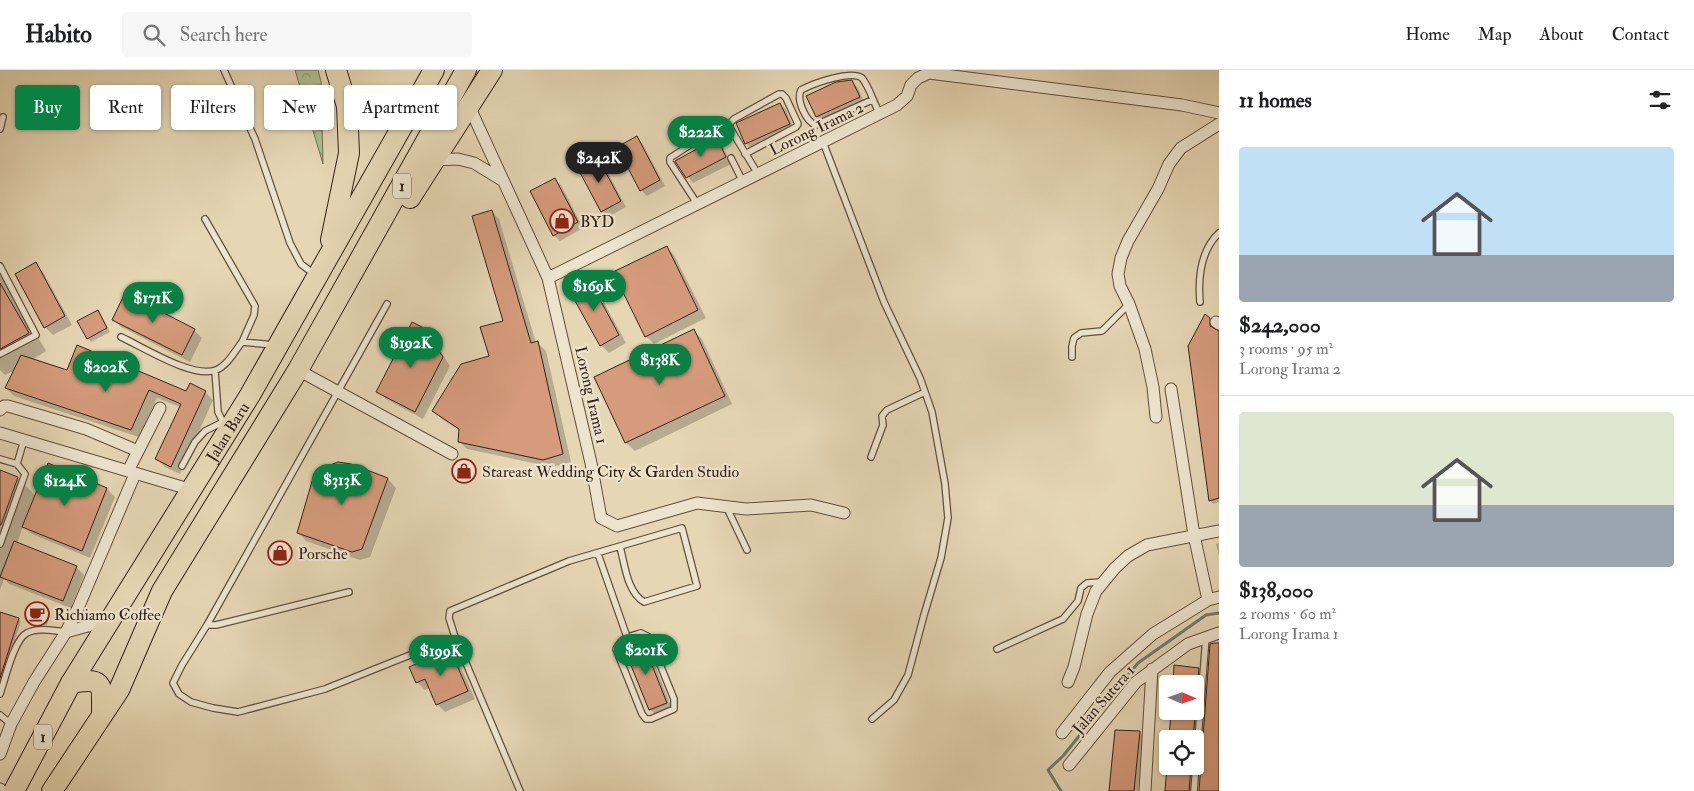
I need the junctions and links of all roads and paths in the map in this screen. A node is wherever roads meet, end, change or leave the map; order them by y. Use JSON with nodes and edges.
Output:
{"nodes":[{"id":1,"x":224,"y":70,"type":"edge"},
{"id":2,"x":336,"y":70,"type":"edge"},
{"id":3,"x":434,"y":70,"type":"edge"},
{"id":4,"x":466,"y":70,"type":"edge"},
{"id":5,"x":492,"y":70,"type":"edge"},
{"id":6,"x":872,"y":100,"type":"junction"},
{"id":7,"x":469,"y":106,"type":"junction"},
{"id":8,"x":1219,"y":113,"type":"edge"},
{"id":9,"x":880,"y":114,"type":"junction"},
{"id":10,"x":3,"y":117,"type":"dead end"},
{"id":11,"x":1219,"y":124,"type":"edge"},
{"id":12,"x":0,"y":129,"type":"edge"},
{"id":13,"x":823,"y":142,"type":"junction"},
{"id":14,"x":694,"y":143,"type":"dead end"},
{"id":15,"x":746,"y":154,"type":"junction"},
{"id":16,"x":732,"y":158,"type":"dead end"},
{"id":17,"x":434,"y":160,"type":"junction"},
{"id":18,"x":758,"y":174,"type":"junction"},
{"id":19,"x":502,"y":180,"type":"junction"},
{"id":20,"x":743,"y":182,"type":"junction"},
{"id":21,"x":698,"y":205,"type":"junction"},
{"id":22,"x":205,"y":219,"type":"dead end"},
{"id":23,"x":1219,"y":233,"type":"edge"},
{"id":24,"x":0,"y":266,"type":"edge"},
{"id":25,"x":322,"y":269,"type":"junction"},
{"id":26,"x":548,"y":278,"type":"junction"},
{"id":27,"x":337,"y":302,"type":"junction"},
{"id":28,"x":1200,"y":302,"type":"dead end"},
{"id":29,"x":387,"y":304,"type":"dead end"},
{"id":30,"x":1129,"y":304,"type":"junction"},
{"id":31,"x":121,"y":338,"type":"dead end"},
{"id":32,"x":242,"y":342,"type":"junction"},
{"id":33,"x":279,"y":346,"type":"junction"},
{"id":34,"x":0,"y":354,"type":"edge"},
{"id":35,"x":1072,"y":357,"type":"dead end"},
{"id":36,"x":298,"y":370,"type":"junction"},
{"id":37,"x":215,"y":371,"type":"junction"},
{"id":38,"x":1171,"y":389,"type":"dead end"},
{"id":39,"x":338,"y":391,"type":"junction"},
{"id":40,"x":925,"y":392,"type":"junction"},
{"id":41,"x":160,"y":408,"type":"dead end"},
{"id":42,"x":0,"y":410,"type":"edge"},
{"id":43,"x":1156,"y":417,"type":"dead end"},
{"id":44,"x":226,"y":426,"type":"junction"},
{"id":45,"x":0,"y":433,"type":"edge"},
{"id":46,"x":24,"y":440,"type":"junction"},
{"id":47,"x":138,"y":451,"type":"junction"},
{"id":48,"x":452,"y":454,"type":"dead end"},
{"id":49,"x":871,"y":457,"type":"dead end"},
{"id":50,"x":0,"y":459,"type":"edge"},
{"id":51,"x":17,"y":464,"type":"junction"},
{"id":52,"x":182,"y":466,"type":"dead end"},
{"id":53,"x":131,"y":472,"type":"junction"},
{"id":54,"x":192,"y":490,"type":"junction"},
{"id":55,"x":727,"y":508,"type":"junction"},
{"id":56,"x":844,"y":513,"type":"dead end"},
{"id":57,"x":1219,"y":531,"type":"edge"},
{"id":58,"x":1194,"y":535,"type":"junction"},
{"id":59,"x":0,"y":544,"type":"edge"},
{"id":60,"x":620,"y":547,"type":"junction"},
{"id":61,"x":747,"y":550,"type":"dead end"},
{"id":62,"x":598,"y":554,"type":"junction"},
{"id":63,"x":1102,"y":582,"type":"junction"},
{"id":64,"x":348,"y":592,"type":"dead end"},
{"id":65,"x":1213,"y":599,"type":"edge"},
{"id":66,"x":111,"y":620,"type":"junction"},
{"id":67,"x":207,"y":625,"type":"junction"},
{"id":68,"x":66,"y":632,"type":"junction"},
{"id":69,"x":1219,"y":633,"type":"edge"},
{"id":70,"x":455,"y":637,"type":"junction"},
{"id":71,"x":626,"y":637,"type":"junction"},
{"id":72,"x":1206,"y":637,"type":"junction"},
{"id":73,"x":997,"y":649,"type":"dead end"},
{"id":74,"x":1152,"y":669,"type":"junction"},
{"id":75,"x":1068,"y":682,"type":"dead end"},
{"id":76,"x":71,"y":684,"type":"junction"},
{"id":77,"x":0,"y":694,"type":"edge"},
{"id":78,"x":0,"y":715,"type":"edge"},
{"id":79,"x":102,"y":715,"type":"junction"},
{"id":80,"x":872,"y":719,"type":"dead end"},
{"id":81,"x":11,"y":724,"type":"junction"},
{"id":82,"x":1062,"y":733,"type":"dead end"},
{"id":83,"x":3,"y":740,"type":"edge"},
{"id":84,"x":0,"y":754,"type":"edge"},
{"id":85,"x":1069,"y":764,"type":"dead end"},
{"id":86,"x":14,"y":791,"type":"edge"},
{"id":87,"x":52,"y":791,"type":"edge"},
{"id":88,"x":520,"y":791,"type":"edge"},
{"id":89,"x":1145,"y":791,"type":"edge"},
{"id":90,"x":1194,"y":791,"type":"edge"}],
"edges":[{"from":1,"to":25,"type":"lane"},
{"from":2,"to":25,"type":"highway"},
{"from":3,"to":25,"type":"highway","name":"Jalan Baru","number":"1"},
{"from":4,"to":27,"type":"highway","name":"Jalan Baru","number":"1"},
{"from":5,"to":7,"type":"highway"},
{"from":6,"to":6,"type":"lane"},
{"from":6,"to":9,"type":"lane"},
{"from":7,"to":17,"type":"highway"},
{"from":7,"to":19,"type":"street","name":"Lorong Irama 1"},
{"from":8,"to":9,"type":"street","name":"Lorong Irama 2"},
{"from":9,"to":13,"type":"street","name":"Lorong Irama 2"},
{"from":10,"to":12,"type":"lane"},
{"from":11,"to":30,"type":"street"},
{"from":13,"to":18,"type":"street","name":"Lorong Irama 2"},
{"from":13,"to":40,"type":"lane"},
{"from":14,"to":21,"type":"lane"},
{"from":15,"to":15,"type":"lane"},
{"from":15,"to":18,"type":"lane"},
{"from":16,"to":20,"type":"lane"},
{"from":17,"to":19,"type":"street"},
{"from":17,"to":27,"type":"highway"},
{"from":18,"to":20,"type":"street","name":"Lorong Irama 2"},
{"from":19,"to":26,"type":"street","name":"Lorong Irama 1"},
{"from":20,"to":21,"type":"street","name":"Lorong Irama 2"},
{"from":21,"to":26,"type":"street","name":"Lorong Irama 2"},
{"from":22,"to":32,"type":"lane"},
{"from":23,"to":28,"type":"lane"},
{"from":24,"to":34,"type":"lane"},
{"from":25,"to":33,"type":"highway","name":"Jalan Baru","number":"1"},
{"from":26,"to":55,"type":"street","name":"Lorong Irama 1"},
{"from":27,"to":36,"type":"highway","name":"Jalan Baru","number":"1"},
{"from":29,"to":39,"type":"lane"},
{"from":30,"to":35,"type":"lane"},
{"from":30,"to":43,"type":"street"},
{"from":31,"to":37,"type":"lane"},
{"from":32,"to":33,"type":"lane"},
{"from":32,"to":37,"type":"lane"},
{"from":33,"to":44,"type":"highway","name":"Jalan Baru","number":"1"},
{"from":36,"to":39,"type":"street"},
{"from":36,"to":79,"type":"highway","name":"Jalan Baru","number":"1"},
{"from":37,"to":44,"type":"lane"},
{"from":38,"to":58,"type":"street"},
{"from":39,"to":48,"type":"street"},
{"from":39,"to":67,"type":"lane"},
{"from":40,"to":49,"type":"lane"},
{"from":40,"to":80,"type":"lane"},
{"from":41,"to":47,"type":"street"},
{"from":42,"to":47,"type":"street"},
{"from":44,"to":52,"type":"lane"},
{"from":44,"to":54,"type":"highway","name":"Jalan Baru","number":"1"},
{"from":45,"to":46,"type":"street"},
{"from":46,"to":51,"type":"lane"},
{"from":46,"to":53,"type":"street"},
{"from":47,"to":53,"type":"street"},
{"from":50,"to":51,"type":"lane"},
{"from":51,"to":59,"type":"lane"},
{"from":53,"to":54,"type":"street"},
{"from":53,"to":68,"type":"street"},
{"from":54,"to":66,"type":"highway","name":"Jalan Baru","number":"1"},
{"from":55,"to":56,"type":"street"},
{"from":55,"to":61,"type":"lane"},
{"from":57,"to":58,"type":"street"},
{"from":58,"to":63,"type":"street"},
{"from":58,"to":65,"type":"street"},
{"from":60,"to":60,"type":"lane"},
{"from":60,"to":62,"type":"lane"},
{"from":62,"to":70,"type":"lane"},
{"from":62,"to":71,"type":"lane"},
{"from":63,"to":73,"type":"lane"},
{"from":63,"to":75,"type":"street"},
{"from":64,"to":67,"type":"lane"},
{"from":65,"to":82,"type":"street"},
{"from":66,"to":68,"type":"street"},
{"from":66,"to":76,"type":"highway","name":"Jalan Baru","number":"1"},
{"from":67,"to":70,"type":"lane"},
{"from":68,"to":77,"type":"lane"},
{"from":68,"to":81,"type":"street"},
{"from":69,"to":72,"type":"street","name":"Jalan Sutera 1"},
{"from":70,"to":88,"type":"lane"},
{"from":71,"to":71,"type":"lane"},
{"from":72,"to":74,"type":"street","name":"Jalan Sutera 1"},
{"from":72,"to":90,"type":"lane"},
{"from":74,"to":85,"type":"street","name":"Jalan Sutera 1"},
{"from":74,"to":89,"type":"street"},
{"from":76,"to":79,"type":"highway"},
{"from":76,"to":86,"type":"highway","name":"Jalan Baru","number":"1"},
{"from":78,"to":81,"type":"lane"},
{"from":79,"to":87,"type":"highway","name":"Jalan Baru","number":"1"},
{"from":81,"to":83,"type":"street"},
{"from":83,"to":84,"type":"street"}]}
